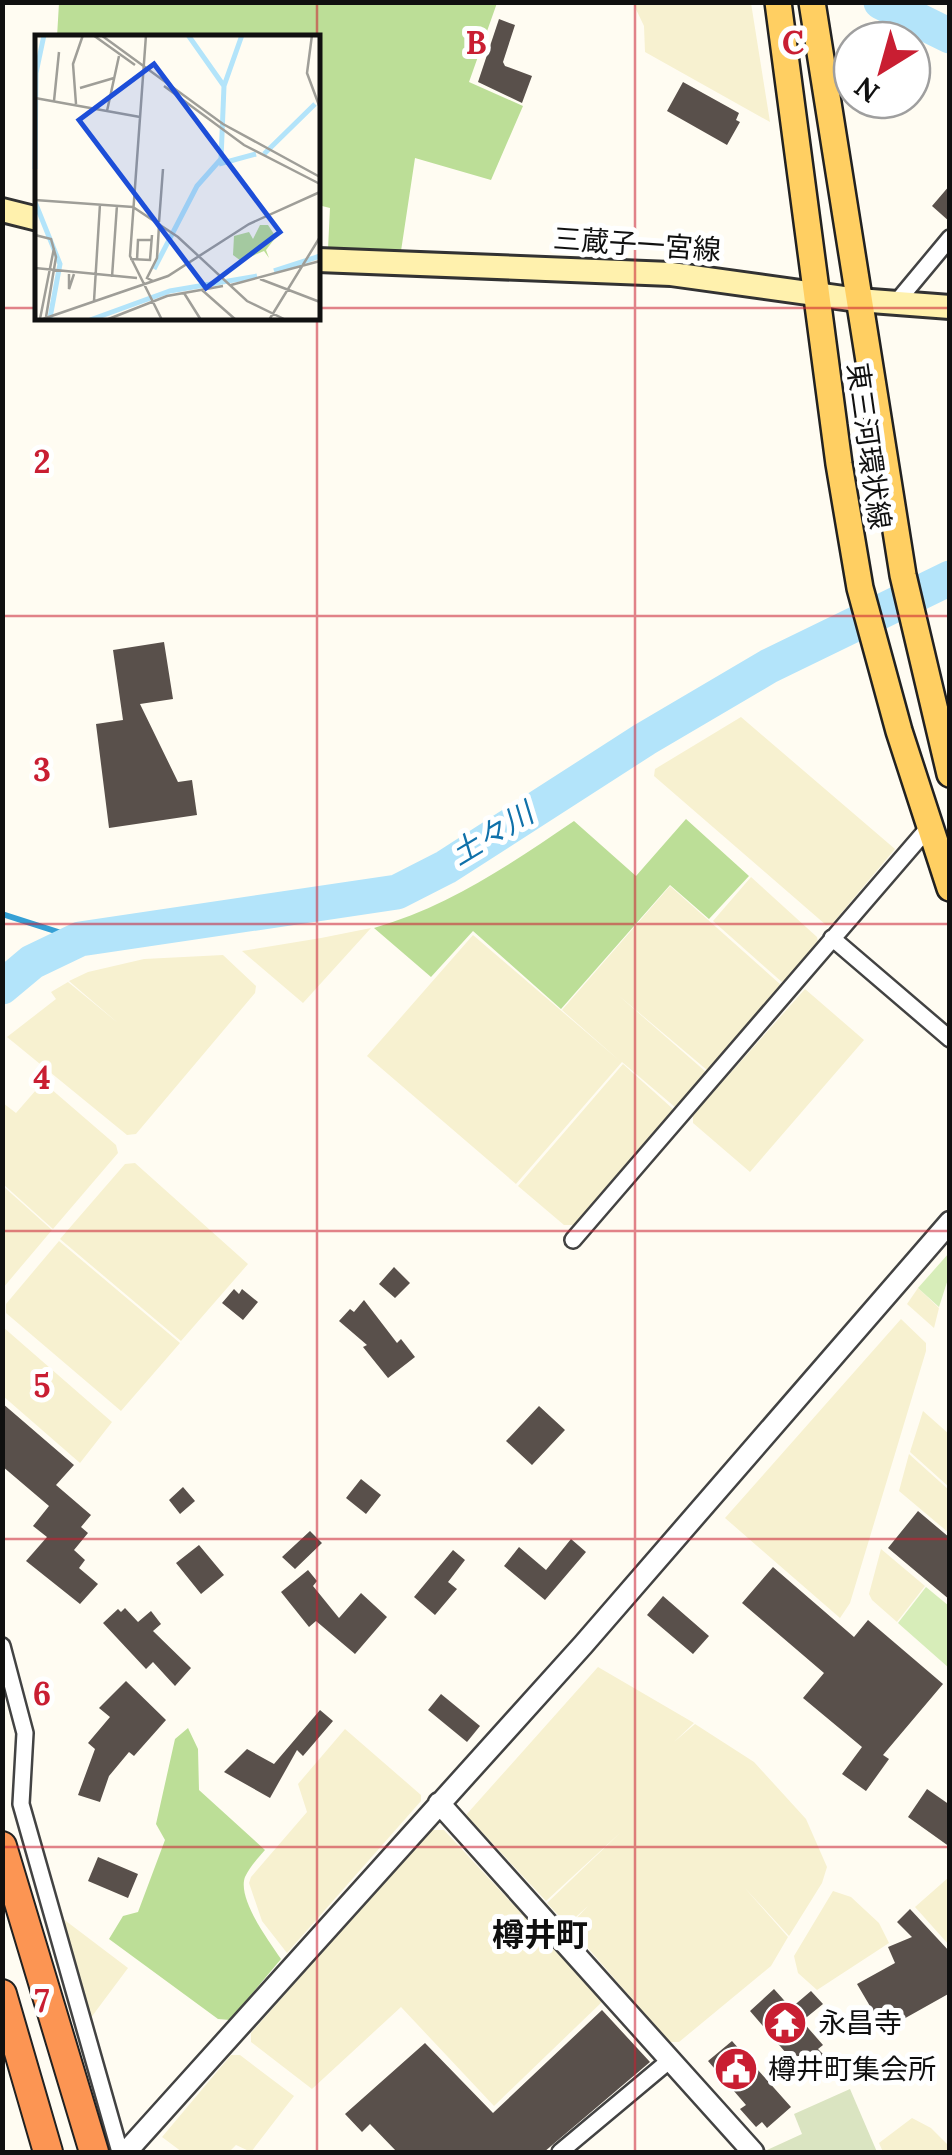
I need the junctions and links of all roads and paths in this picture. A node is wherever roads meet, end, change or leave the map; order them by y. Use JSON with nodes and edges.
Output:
{"nodes":[{"id":1,"x":778,"y":2,"type":"edge"},
{"id":2,"x":813,"y":7,"type":"edge"},
{"id":3,"x":2,"y":210,"type":"edge"},
{"id":4,"x":35,"y":218,"type":"edge"},
{"id":5,"x":950,"y":238,"type":"edge"},
{"id":6,"x":320,"y":260,"type":"edge"},
{"id":7,"x":816,"y":292,"type":"junction"},
{"id":8,"x":858,"y":300,"type":"junction"},
{"id":9,"x":895,"y":304,"type":"junction"},
{"id":10,"x":950,"y":306,"type":"edge"},
{"id":11,"x":950,"y":774,"type":"edge"},
{"id":12,"x":928,"y":827,"type":"junction"},
{"id":13,"x":950,"y":888,"type":"edge"},
{"id":14,"x":832,"y":938,"type":"junction"},
{"id":15,"x":950,"y":1039,"type":"edge"},
{"id":16,"x":950,"y":1222,"type":"edge"},
{"id":17,"x":573,"y":1240,"type":"dead end"},
{"id":18,"x":2,"y":1646,"type":"edge"},
{"id":19,"x":439,"y":1803,"type":"junction"},
{"id":20,"x":2,"y":1846,"type":"edge"},
{"id":21,"x":2,"y":1994,"type":"edge"},
{"id":22,"x":670,"y":2060,"type":"junction"},
{"id":23,"x":48,"y":2152,"type":"edge"},
{"id":24,"x":94,"y":2152,"type":"edge"},
{"id":25,"x":123,"y":2152,"type":"edge"},
{"id":26,"x":560,"y":2152,"type":"edge"},
{"id":27,"x":752,"y":2152,"type":"edge"}],
"edges":[{"from":1,"to":7,"type":"main road","name":"東三河環状線"},
{"from":2,"to":8,"type":"main road","name":"東三河環状線"},
{"from":3,"to":4,"type":"main road"},
{"from":5,"to":9,"type":"street"},
{"from":6,"to":7,"type":"main road","name":"三蔵子一宮線"},
{"from":7,"to":8,"type":"main road","name":"三蔵子一宮線"},
{"from":7,"to":12,"type":"main road","name":"東三河環状線"},
{"from":8,"to":9,"type":"main road","name":"三蔵子一宮線"},
{"from":8,"to":11,"type":"main road","name":"東三河環状線"},
{"from":9,"to":10,"type":"main road","name":"三蔵子一宮線"},
{"from":12,"to":13,"type":"main road","name":"東三河環状線"},
{"from":12,"to":14,"type":"street"},
{"from":14,"to":15,"type":"street"},
{"from":14,"to":17,"type":"street"},
{"from":16,"to":19,"type":"street"},
{"from":18,"to":25,"type":"street"},
{"from":19,"to":22,"type":"street"},
{"from":19,"to":25,"type":"street"},
{"from":20,"to":24,"type":"highway"},
{"from":21,"to":23,"type":"highway"},
{"from":22,"to":26,"type":"street"},
{"from":22,"to":27,"type":"street"}]}
